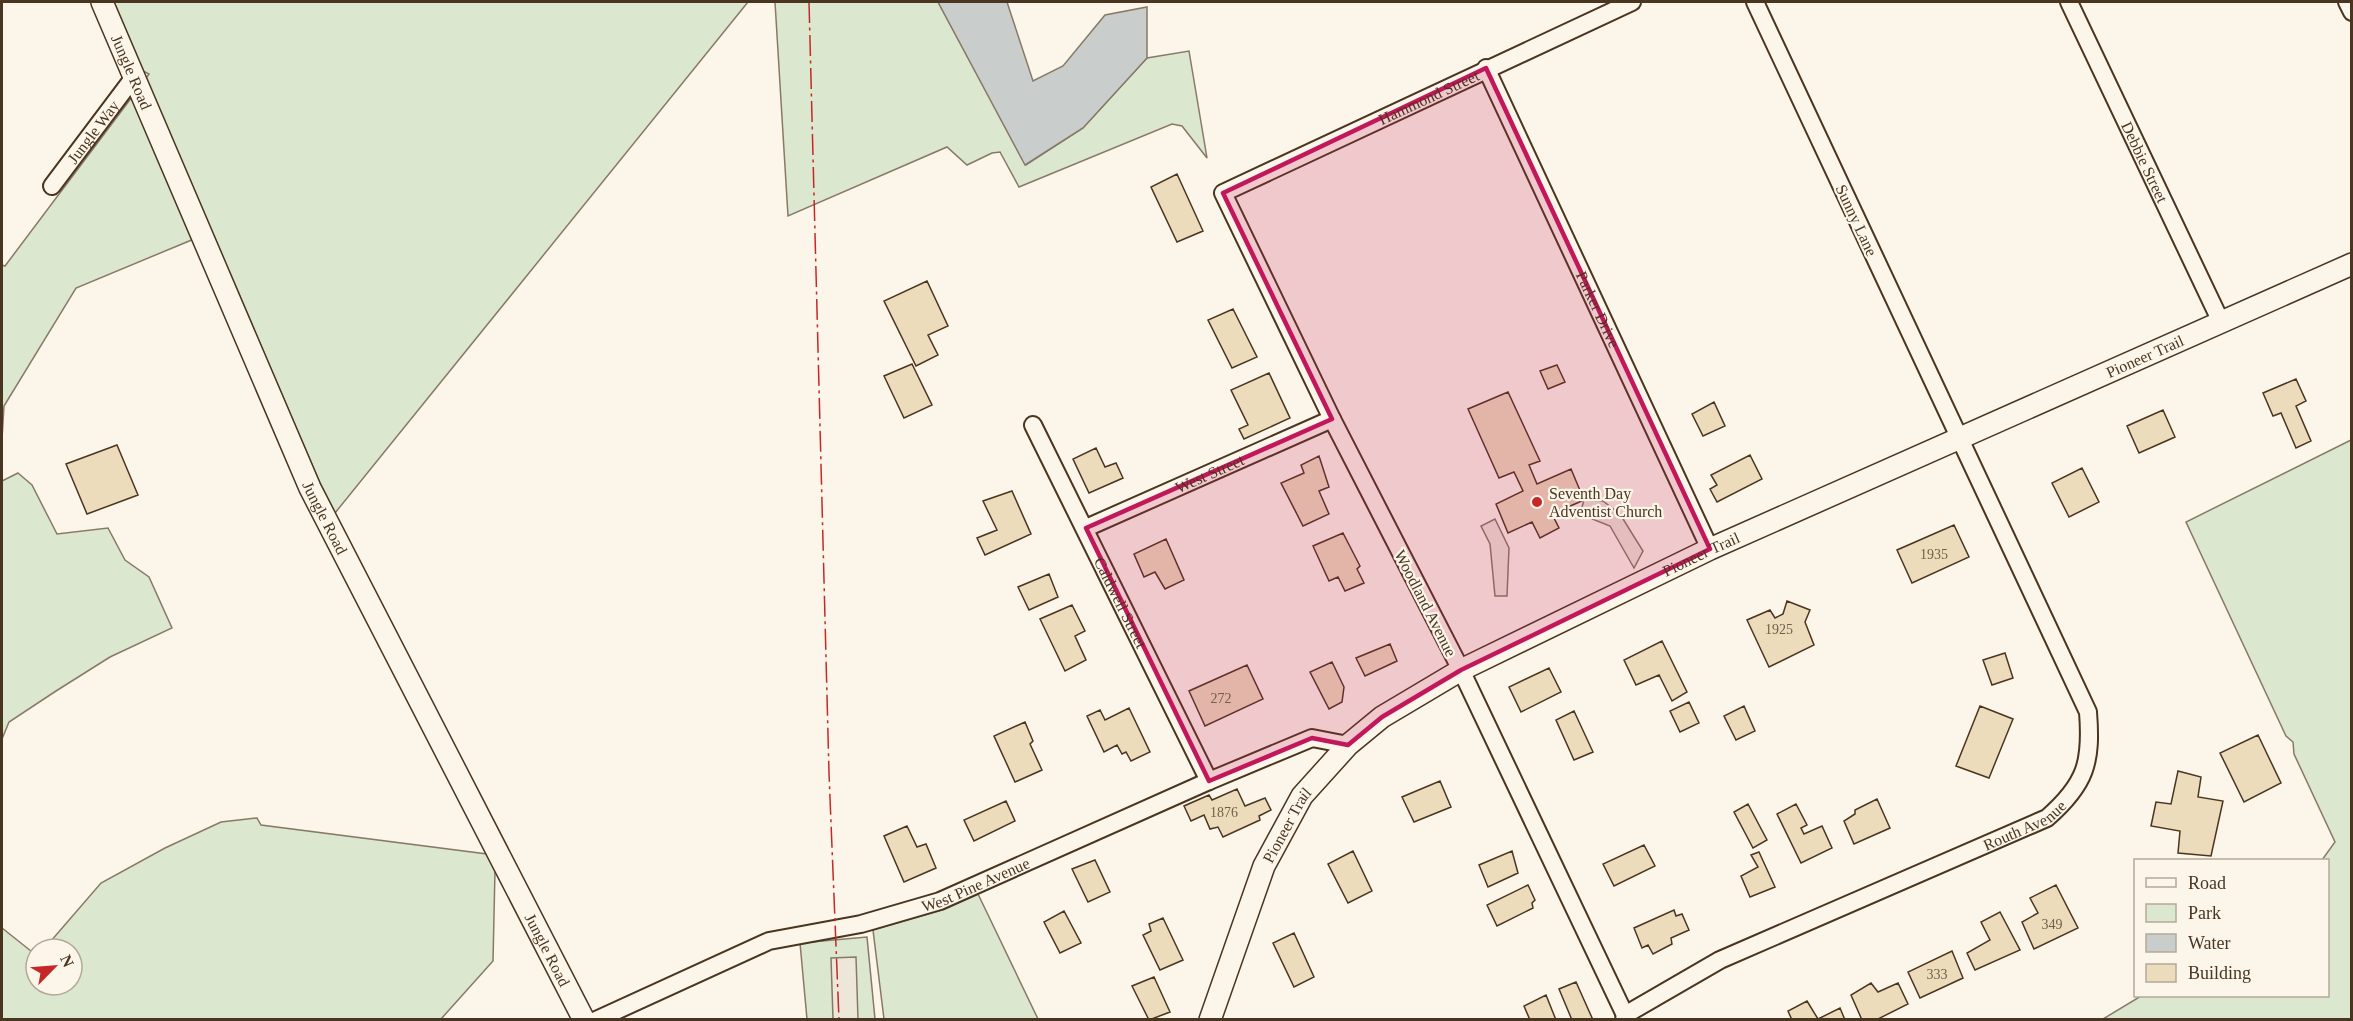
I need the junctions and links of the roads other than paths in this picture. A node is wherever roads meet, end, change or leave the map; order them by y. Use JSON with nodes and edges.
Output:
{"nodes":[{"id":1,"x":102,"y":2,"type":"edge"},
{"id":2,"x":1632,"y":2,"type":"edge"},
{"id":3,"x":1755,"y":2,"type":"edge"},
{"id":4,"x":2069,"y":2,"type":"edge"},
{"id":5,"x":2347,"y":2,"type":"edge"},
{"id":6,"x":2352,"y":12,"type":"edge"},
{"id":7,"x":1486,"y":68,"type":"junction"},
{"id":8,"x":134,"y":77,"type":"junction"},
{"id":9,"x":52,"y":186,"type":"dead end"},
{"id":10,"x":1223,"y":193,"type":"joint"},
{"id":11,"x":2352,"y":264,"type":"edge"},
{"id":12,"x":2221,"y":322,"type":"junction"},
{"id":13,"x":1332,"y":419,"type":"junction"},
{"id":14,"x":1033,"y":425,"type":"dead end"},
{"id":15,"x":1958,"y":438,"type":"junction"},
{"id":16,"x":1086,"y":528,"type":"junction"},
{"id":17,"x":1710,"y":549,"type":"junction"},
{"id":18,"x":1461,"y":670,"type":"junction"},
{"id":19,"x":1348,"y":745,"type":"junction"},
{"id":20,"x":1209,"y":781,"type":"junction"},
{"id":21,"x":1624,"y":1017,"type":"edge"},
{"id":22,"x":584,"y":1020,"type":"edge"},
{"id":23,"x":596,"y":1020,"type":"edge"},
{"id":24,"x":1210,"y":1020,"type":"edge"}],
"edges":[{"from":1,"to":8,"type":"street","name":"Jungle Road"},
{"from":2,"to":7,"type":"street","name":"Hammond Street"},
{"from":3,"to":15,"type":"street","name":"Sunny Lane"},
{"from":4,"to":12,"type":"street","name":"Debbie Street"},
{"from":5,"to":6,"type":"street"},
{"from":7,"to":10,"type":"street","name":"Hammond Street"},
{"from":7,"to":17,"type":"street","name":"Parker Drive"},
{"from":8,"to":9,"type":"street","name":"Jungle Way"},
{"from":8,"to":22,"type":"street","name":"Jungle Road"},
{"from":10,"to":13,"type":"street","name":"Woodland Avenue"},
{"from":11,"to":12,"type":"street","name":"Pioneer Trail"},
{"from":12,"to":15,"type":"street","name":"Pioneer Trail"},
{"from":13,"to":16,"type":"street","name":"West Street"},
{"from":13,"to":18,"type":"street","name":"Woodland Avenue"},
{"from":14,"to":16,"type":"street","name":"Caldwell Street"},
{"from":15,"to":17,"type":"street","name":"Pioneer Trail"},
{"from":15,"to":21,"type":"street","name":"Routh Avenue"},
{"from":16,"to":20,"type":"street","name":"Caldwell Street"},
{"from":17,"to":18,"type":"street","name":"Pioneer Trail"},
{"from":18,"to":19,"type":"street","name":"Pioneer Trail"},
{"from":18,"to":21,"type":"street","name":"Woodland Avenue"},
{"from":19,"to":20,"type":"street","name":"West Pine Avenue"},
{"from":19,"to":24,"type":"street","name":"Pioneer Trail"},
{"from":20,"to":23,"type":"street","name":"West Pine Avenue"}]}
